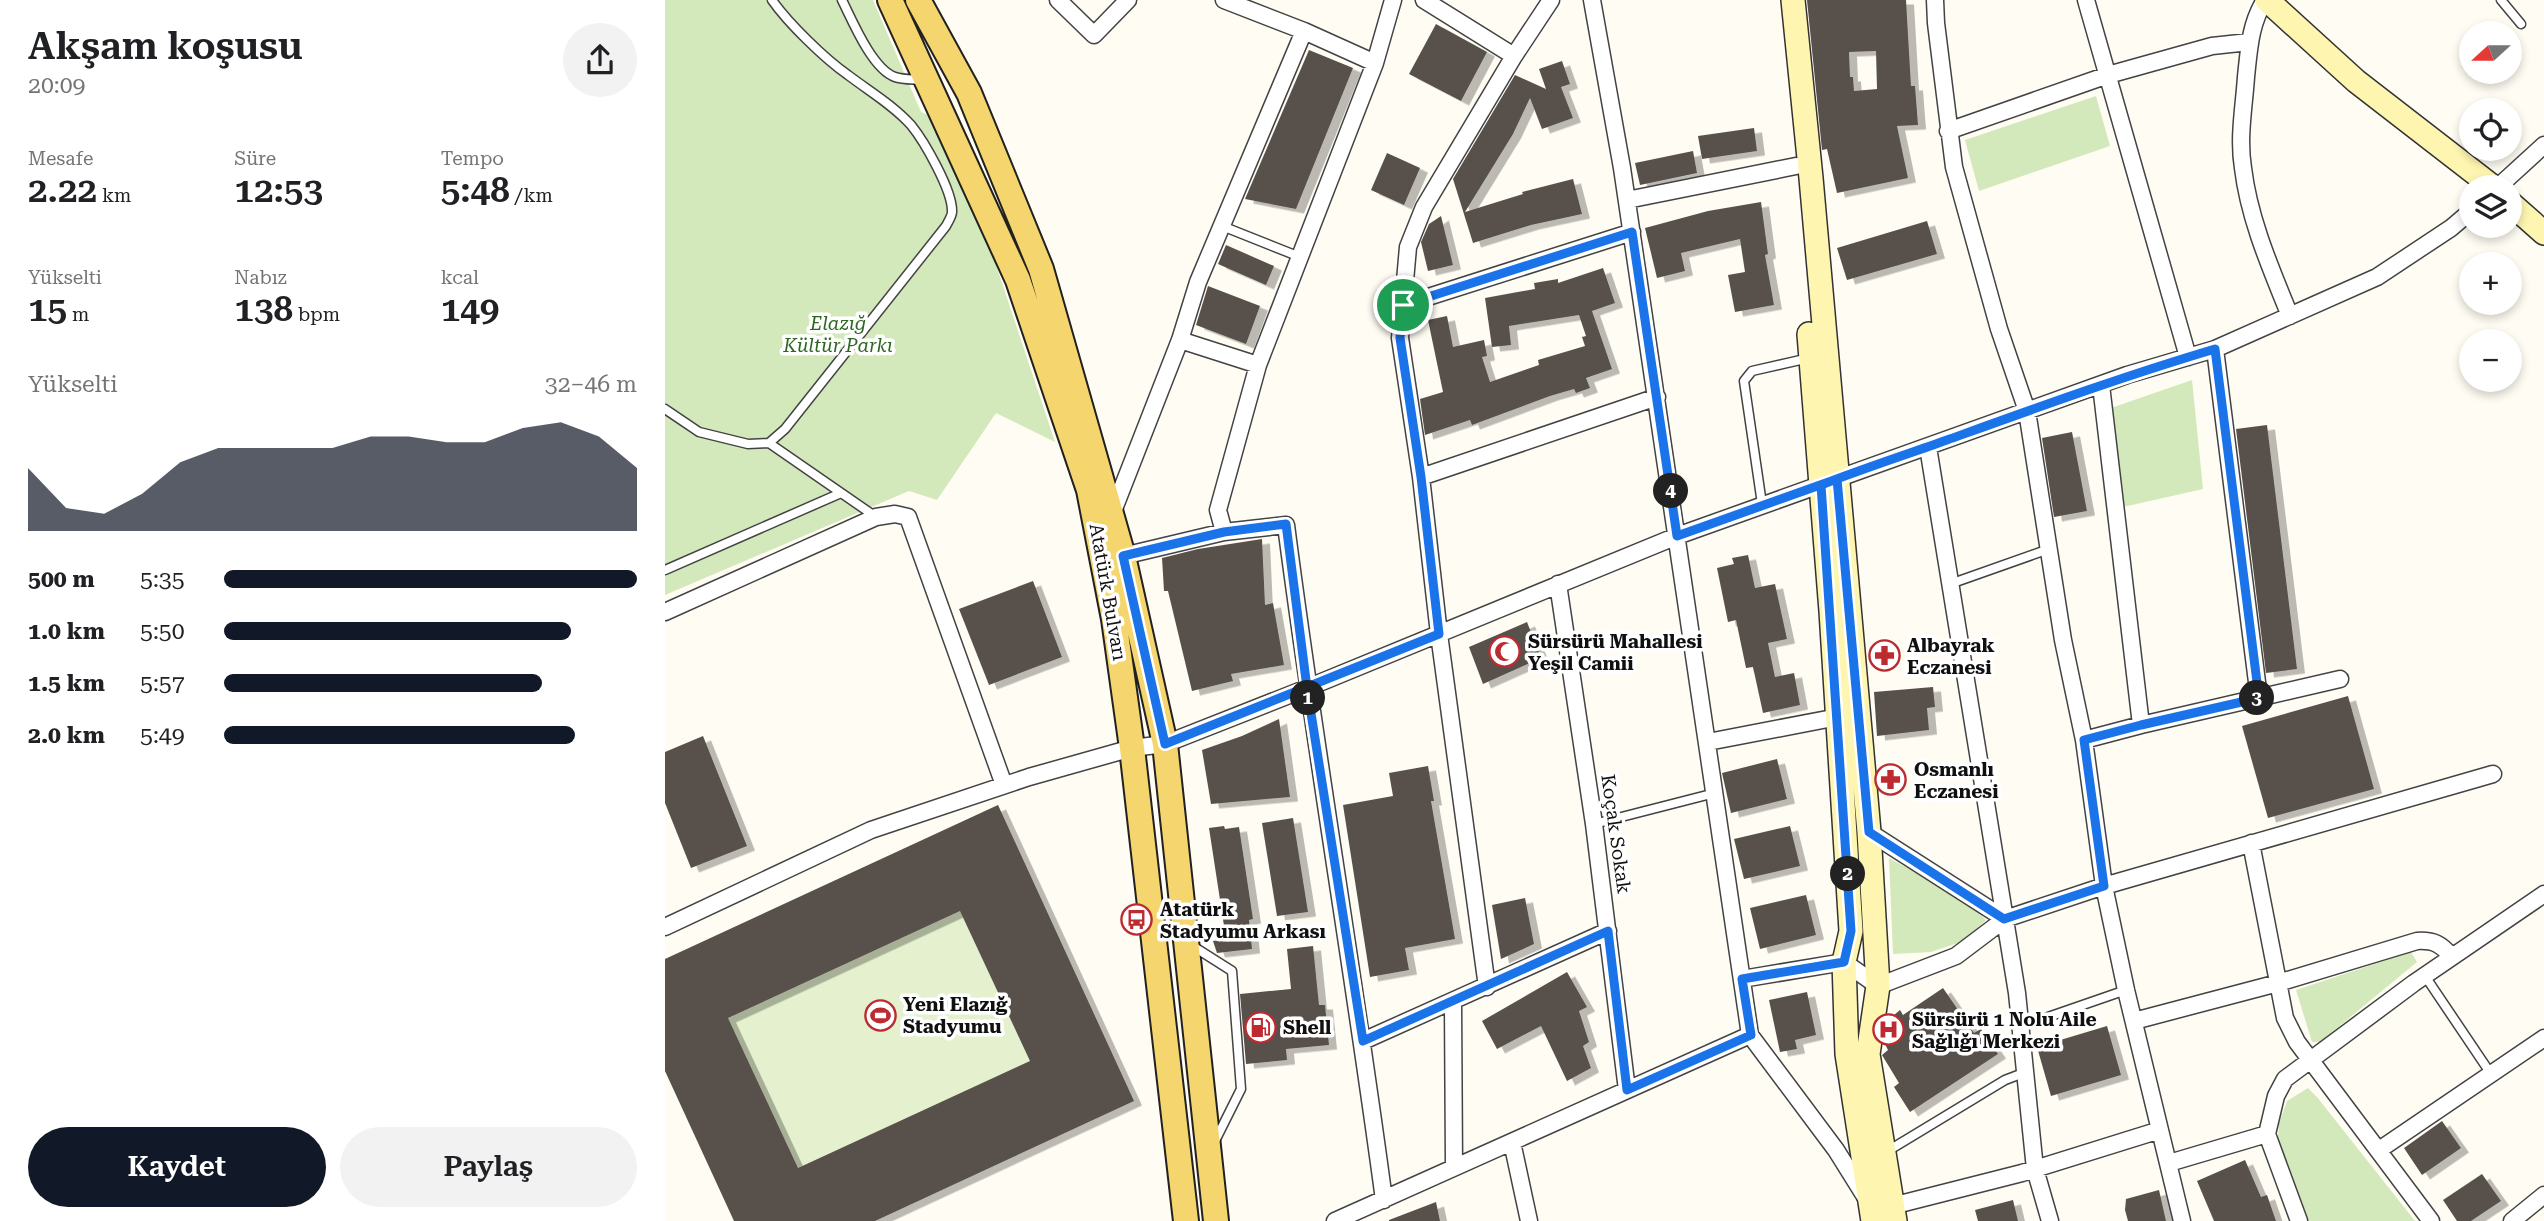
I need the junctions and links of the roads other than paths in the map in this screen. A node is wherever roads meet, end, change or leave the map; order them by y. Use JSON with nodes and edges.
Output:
{"nodes":[{"id":1,"x":772,"y":0,"type":"edge"},
{"id":2,"x":842,"y":0,"type":"edge"},
{"id":3,"x":890,"y":0,"type":"edge"},
{"id":4,"x":918,"y":0,"type":"edge"},
{"id":5,"x":1058,"y":0,"type":"edge"},
{"id":6,"x":1128,"y":0,"type":"edge"},
{"id":7,"x":1224,"y":0,"type":"edge"},
{"id":8,"x":1394,"y":0,"type":"edge"},
{"id":9,"x":1425,"y":0,"type":"edge"},
{"id":10,"x":1551,"y":0,"type":"edge"},
{"id":11,"x":1591,"y":0,"type":"edge"},
{"id":12,"x":1780,"y":0,"type":"edge"},
{"id":13,"x":1793,"y":0,"type":"edge"},
{"id":14,"x":1935,"y":0,"type":"edge"},
{"id":15,"x":2086,"y":0,"type":"edge"},
{"id":16,"x":2266,"y":0,"type":"edge"},
{"id":17,"x":2501,"y":0,"type":"edge"},
{"id":18,"x":2518,"y":21,"type":"edge"},
{"id":19,"x":1304,"y":31,"type":"junction"},
{"id":20,"x":2249,"y":42,"type":"junction"},
{"id":21,"x":1514,"y":56,"type":"junction"},
{"id":22,"x":1375,"y":63,"type":"junction"},
{"id":23,"x":2108,"y":75,"type":"junction"},
{"id":24,"x":927,"y":81,"type":"junction"},
{"id":25,"x":1948,"y":131,"type":"junction"},
{"id":26,"x":2544,"y":145,"type":"edge"},
{"id":27,"x":1796,"y":166,"type":"junction"},
{"id":28,"x":2479,"y":175,"type":"edge"},
{"id":29,"x":2509,"y":175,"type":"edge"},
{"id":30,"x":1627,"y":201,"type":"junction"},
{"id":31,"x":2522,"y":214,"type":"edge"},
{"id":32,"x":2459,"y":222,"type":"edge"},
{"id":33,"x":1222,"y":226,"type":"junction"},
{"id":34,"x":1632,"y":232,"type":"junction"},
{"id":35,"x":2544,"y":233,"type":"edge"},
{"id":36,"x":1300,"y":257,"type":"junction"},
{"id":37,"x":1403,"y":305,"type":"junction"},
{"id":38,"x":2290,"y":316,"type":"junction"},
{"id":39,"x":1180,"y":340,"type":"junction"},
{"id":40,"x":2215,"y":349,"type":"junction"},
{"id":41,"x":1811,"y":357,"type":"junction"},
{"id":42,"x":2188,"y":357,"type":"junction"},
{"id":43,"x":1258,"y":365,"type":"junction"},
{"id":44,"x":2101,"y":385,"type":"junction"},
{"id":45,"x":1657,"y":397,"type":"junction"},
{"id":46,"x":665,"y":409,"type":"edge"},
{"id":47,"x":2027,"y":411,"type":"junction"},
{"id":48,"x":769,"y":443,"type":"junction"},
{"id":49,"x":1928,"y":447,"type":"junction"},
{"id":50,"x":1421,"y":477,"type":"junction"},
{"id":51,"x":1829,"y":482,"type":"junction"},
{"id":52,"x":841,"y":493,"type":"junction"},
{"id":53,"x":1762,"y":504,"type":"junction"},
{"id":54,"x":1112,"y":514,"type":"junction"},
{"id":55,"x":876,"y":517,"type":"junction"},
{"id":56,"x":1224,"y":532,"type":"junction"},
{"id":57,"x":1677,"y":536,"type":"junction"},
{"id":58,"x":2049,"y":549,"type":"junction"},
{"id":59,"x":1123,"y":556,"type":"junction"},
{"id":60,"x":665,"y":570,"type":"edge"},
{"id":61,"x":1558,"y":584,"type":"junction"},
{"id":62,"x":1950,"y":584,"type":"junction"},
{"id":63,"x":665,"y":612,"type":"edge"},
{"id":64,"x":1439,"y":634,"type":"junction"},
{"id":65,"x":2340,"y":679,"type":"dead end"},
{"id":66,"x":1307,"y":688,"type":"junction"},
{"id":67,"x":2259,"y":698,"type":"junction"},
{"id":68,"x":1838,"y":717,"type":"junction"},
{"id":69,"x":2141,"y":725,"type":"junction"},
{"id":70,"x":2084,"y":740,"type":"junction"},
{"id":71,"x":1708,"y":742,"type":"junction"},
{"id":72,"x":1165,"y":744,"type":"junction"},
{"id":73,"x":1132,"y":748,"type":"junction"},
{"id":74,"x":2493,"y":774,"type":"dead end"},
{"id":75,"x":1003,"y":785,"type":"junction"},
{"id":76,"x":1715,"y":793,"type":"junction"},
{"id":77,"x":1594,"y":824,"type":"junction"},
{"id":78,"x":1869,"y":832,"type":"junction"},
{"id":79,"x":2252,"y":843,"type":"junction"},
{"id":80,"x":2104,"y":886,"type":"junction"},
{"id":81,"x":2544,"y":894,"type":"edge"},
{"id":82,"x":2004,"y":919,"type":"junction"},
{"id":83,"x":665,"y":927,"type":"edge"},
{"id":84,"x":1608,"y":931,"type":"junction"},
{"id":85,"x":1186,"y":942,"type":"junction"},
{"id":86,"x":2452,"y":957,"type":"junction"},
{"id":87,"x":1844,"y":962,"type":"junction"},
{"id":88,"x":2425,"y":976,"type":"junction"},
{"id":89,"x":1742,"y":979,"type":"junction"},
{"id":90,"x":2278,"y":983,"type":"junction"},
{"id":91,"x":1878,"y":986,"type":"junction"},
{"id":92,"x":1487,"y":987,"type":"junction"},
{"id":93,"x":2126,"y":990,"type":"junction"},
{"id":94,"x":1453,"y":1003,"type":"junction"},
{"id":95,"x":2048,"y":1017,"type":"dead end"},
{"id":96,"x":2134,"y":1021,"type":"junction"},
{"id":97,"x":1751,"y":1035,"type":"junction"},
{"id":98,"x":2544,"y":1038,"type":"edge"},
{"id":99,"x":1363,"y":1041,"type":"junction"},
{"id":100,"x":2309,"y":1059,"type":"junction"},
{"id":101,"x":2026,"y":1072,"type":"junction"},
{"id":102,"x":2491,"y":1074,"type":"junction"},
{"id":103,"x":1627,"y":1090,"type":"junction"},
{"id":104,"x":2160,"y":1130,"type":"junction"},
{"id":105,"x":2267,"y":1134,"type":"junction"},
{"id":106,"x":1512,"y":1142,"type":"junction"},
{"id":107,"x":2379,"y":1150,"type":"junction"},
{"id":108,"x":1209,"y":1153,"type":"junction"},
{"id":109,"x":1884,"y":1154,"type":"junction"},
{"id":110,"x":2169,"y":1163,"type":"junction"},
{"id":111,"x":1454,"y":1166,"type":"junction"},
{"id":112,"x":2035,"y":1169,"type":"junction"},
{"id":113,"x":2544,"y":1195,"type":"edge"},
{"id":114,"x":1384,"y":1199,"type":"junction"},
{"id":115,"x":1883,"y":1213,"type":"edge"},
{"id":116,"x":1355,"y":1216,"type":"edge"},
{"id":117,"x":1186,"y":1221,"type":"edge"},
{"id":118,"x":1216,"y":1221,"type":"edge"},
{"id":119,"x":1335,"y":1221,"type":"edge"},
{"id":120,"x":1529,"y":1221,"type":"edge"},
{"id":121,"x":2050,"y":1221,"type":"edge"},
{"id":122,"x":2182,"y":1221,"type":"edge"},
{"id":123,"x":2299,"y":1221,"type":"edge"},
{"id":124,"x":2431,"y":1221,"type":"edge"},
{"id":125,"x":2512,"y":1221,"type":"edge"}],
"edges":[{"from":1,"to":48,"type":"lane"},
{"from":2,"to":24,"type":"lane"},
{"from":3,"to":24,"type":"main road","name":"Atatürk Bulvarı"},
{"from":4,"to":54,"type":"main road","name":"Atatürk Bulvarı"},
{"from":5,"to":6,"type":"street"},
{"from":7,"to":19,"type":"street"},
{"from":8,"to":22,"type":"street"},
{"from":9,"to":21,"type":"street"},
{"from":10,"to":21,"type":"street"},
{"from":11,"to":30,"type":"street"},
{"from":12,"to":27,"type":"main road"},
{"from":13,"to":51,"type":"main road"},
{"from":14,"to":25,"type":"street"},
{"from":15,"to":23,"type":"street"},
{"from":16,"to":20,"type":"street"},
{"from":16,"to":28,"type":"main road"},
{"from":17,"to":18,"type":"lane"},
{"from":19,"to":22,"type":"street"},
{"from":19,"to":33,"type":"street"},
{"from":20,"to":23,"type":"street"},
{"from":20,"to":38,"type":"street"},
{"from":21,"to":37,"type":"street"},
{"from":22,"to":36,"type":"street"},
{"from":23,"to":25,"type":"street"},
{"from":23,"to":42,"type":"street"},
{"from":24,"to":73,"type":"main road","name":"Atatürk Bulvarı"},
{"from":25,"to":47,"type":"street"},
{"from":26,"to":29,"type":"street"},
{"from":27,"to":30,"type":"street"},
{"from":27,"to":41,"type":"main road"},
{"from":30,"to":34,"type":"street"},
{"from":31,"to":35,"type":"main road"},
{"from":32,"to":38,"type":"street"},
{"from":33,"to":36,"type":"lane"},
{"from":33,"to":39,"type":"street"},
{"from":34,"to":37,"type":"street"},
{"from":34,"to":45,"type":"street"},
{"from":36,"to":43,"type":"street"},
{"from":37,"to":50,"type":"street"},
{"from":38,"to":40,"type":"street"},
{"from":39,"to":43,"type":"street"},
{"from":39,"to":54,"type":"street"},
{"from":40,"to":42,"type":"street"},
{"from":40,"to":67,"type":"street"},
{"from":41,"to":51,"type":"main road"},
{"from":41,"to":53,"type":"lane"},
{"from":42,"to":44,"type":"street"},
{"from":43,"to":56,"type":"street"},
{"from":44,"to":47,"type":"street"},
{"from":44,"to":69,"type":"street"},
{"from":45,"to":50,"type":"street"},
{"from":45,"to":57,"type":"street"},
{"from":46,"to":48,"type":"lane"},
{"from":47,"to":49,"type":"street"},
{"from":47,"to":58,"type":"street"},
{"from":48,"to":52,"type":"lane"},
{"from":49,"to":51,"type":"street"},
{"from":49,"to":62,"type":"street"},
{"from":50,"to":64,"type":"street"},
{"from":51,"to":53,"type":"street"},
{"from":51,"to":68,"type":"main road"},
{"from":51,"to":78,"type":"main road"},
{"from":52,"to":55,"type":"lane"},
{"from":52,"to":60,"type":"lane"},
{"from":53,"to":57,"type":"street"},
{"from":54,"to":59,"type":"main road","name":"Atatürk Bulvarı"},
{"from":55,"to":63,"type":"street"},
{"from":55,"to":75,"type":"street"},
{"from":56,"to":59,"type":"street"},
{"from":56,"to":66,"type":"street"},
{"from":57,"to":61,"type":"street"},
{"from":57,"to":71,"type":"street"},
{"from":58,"to":62,"type":"lane"},
{"from":58,"to":70,"type":"street"},
{"from":59,"to":72,"type":"main road","name":"Atatürk Bulvarı"},
{"from":61,"to":64,"type":"street"},
{"from":61,"to":77,"type":"street","name":"Koçak Sokak"},
{"from":62,"to":82,"type":"street"},
{"from":64,"to":66,"type":"street"},
{"from":64,"to":92,"type":"street"},
{"from":65,"to":67,"type":"street"},
{"from":66,"to":72,"type":"street"},
{"from":66,"to":99,"type":"street"},
{"from":67,"to":69,"type":"street"},
{"from":68,"to":71,"type":"street"},
{"from":68,"to":87,"type":"main road"},
{"from":69,"to":70,"type":"street"},
{"from":70,"to":80,"type":"street"},
{"from":71,"to":76,"type":"street"},
{"from":72,"to":73,"type":"street"},
{"from":72,"to":85,"type":"main road","name":"Atatürk Bulvarı"},
{"from":73,"to":75,"type":"street"},
{"from":73,"to":117,"type":"main road","name":"Atatürk Bulvarı"},
{"from":74,"to":79,"type":"street"},
{"from":75,"to":83,"type":"street"},
{"from":76,"to":77,"type":"lane"},
{"from":76,"to":89,"type":"street"},
{"from":77,"to":84,"type":"street","name":"Koçak Sokak"},
{"from":78,"to":82,"type":"street"},
{"from":78,"to":91,"type":"main road"},
{"from":79,"to":80,"type":"street"},
{"from":79,"to":90,"type":"street"},
{"from":80,"to":82,"type":"street"},
{"from":80,"to":93,"type":"street"},
{"from":81,"to":86,"type":"street"},
{"from":82,"to":91,"type":"street"},
{"from":82,"to":101,"type":"street"},
{"from":84,"to":92,"type":"street"},
{"from":84,"to":103,"type":"street","name":"Koçak Sokak"},
{"from":85,"to":108,"type":"main road","name":"Atatürk Bulvarı"},
{"from":85,"to":108,"type":"lane"},
{"from":86,"to":88,"type":"street"},
{"from":86,"to":90,"type":"street"},
{"from":87,"to":89,"type":"street"},
{"from":87,"to":91,"type":"street"},
{"from":87,"to":115,"type":"main road"},
{"from":88,"to":100,"type":"street"},
{"from":88,"to":102,"type":"lane"},
{"from":89,"to":97,"type":"street"},
{"from":90,"to":96,"type":"street"},
{"from":90,"to":100,"type":"street"},
{"from":91,"to":109,"type":"main road"},
{"from":92,"to":94,"type":"street"},
{"from":93,"to":95,"type":"lane"},
{"from":93,"to":96,"type":"street"},
{"from":94,"to":99,"type":"street"},
{"from":94,"to":111,"type":"street"},
{"from":96,"to":104,"type":"street"},
{"from":97,"to":103,"type":"street"},
{"from":97,"to":115,"type":"street"},
{"from":98,"to":102,"type":"street"},
{"from":99,"to":114,"type":"street"},
{"from":100,"to":105,"type":"street"},
{"from":100,"to":107,"type":"street"},
{"from":101,"to":109,"type":"lane"},
{"from":101,"to":112,"type":"street"},
{"from":102,"to":107,"type":"street"},
{"from":103,"to":106,"type":"street"},
{"from":104,"to":110,"type":"street"},
{"from":104,"to":112,"type":"street"},
{"from":105,"to":110,"type":"street"},
{"from":105,"to":123,"type":"street"},
{"from":106,"to":111,"type":"street"},
{"from":106,"to":120,"type":"street"},
{"from":107,"to":124,"type":"street"},
{"from":108,"to":118,"type":"main road","name":"Atatürk Bulvarı"},
{"from":109,"to":115,"type":"main road"},
{"from":110,"to":122,"type":"street"},
{"from":111,"to":114,"type":"street"},
{"from":112,"to":115,"type":"street"},
{"from":112,"to":121,"type":"street"},
{"from":113,"to":125,"type":"street"},
{"from":114,"to":116,"type":"street"},
{"from":116,"to":119,"type":"street"}]}
